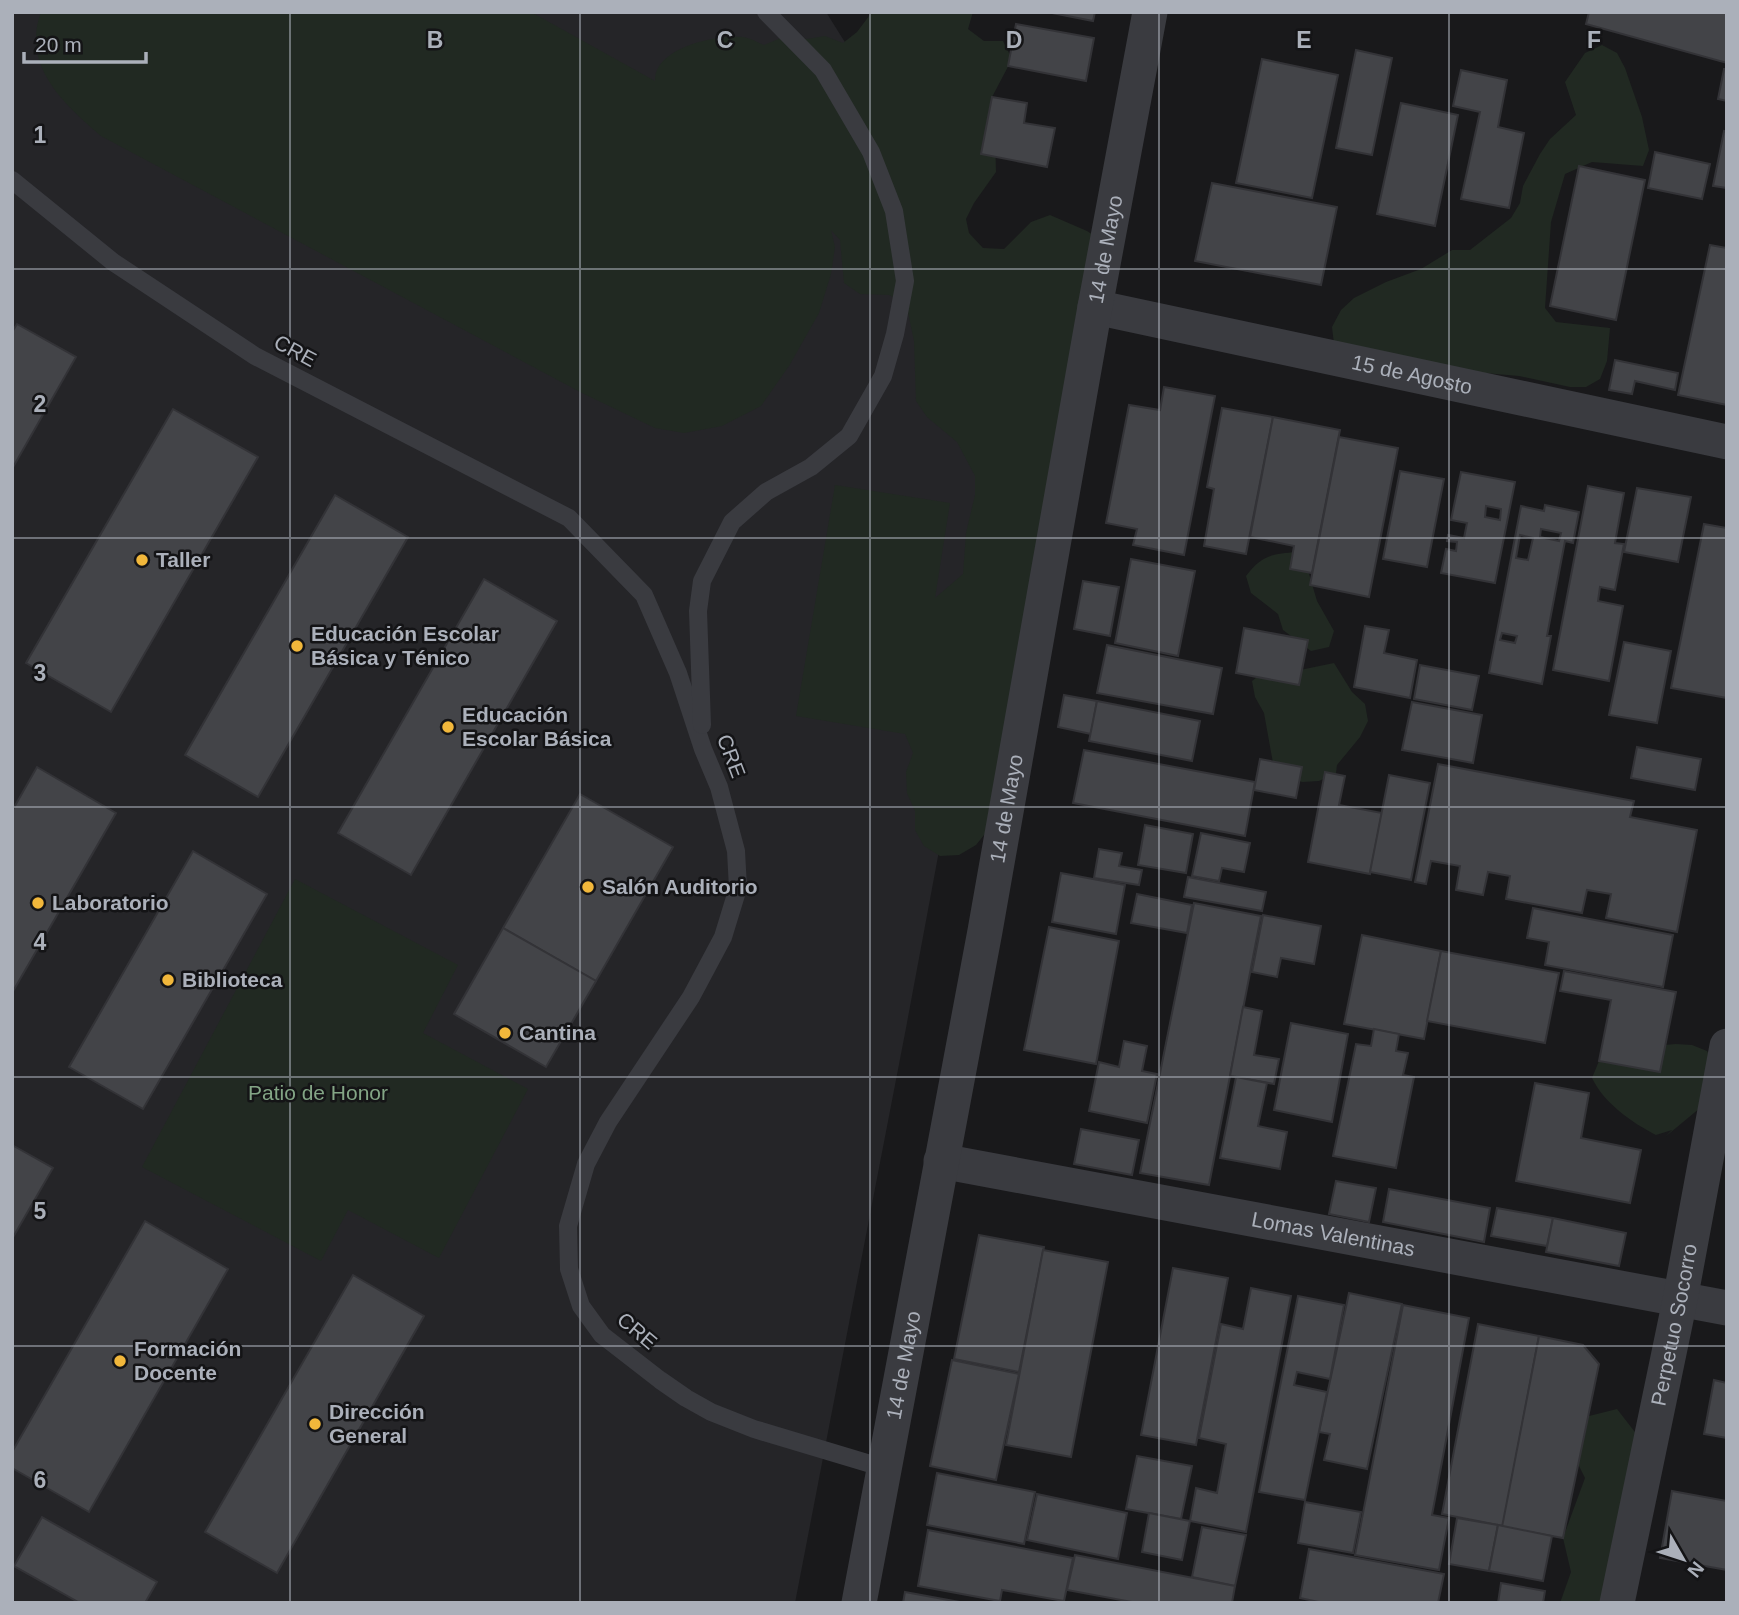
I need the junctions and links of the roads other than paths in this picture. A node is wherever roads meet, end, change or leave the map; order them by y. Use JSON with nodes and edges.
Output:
{"nodes":[{"id":1,"x":766,"y":12,"type":"edge"},
{"id":2,"x":1150,"y":12,"type":"edge"},
{"id":3,"x":12,"y":180,"type":"edge"},
{"id":4,"x":1095,"y":307,"type":"junction"},
{"id":5,"x":1727,"y":442,"type":"edge"},
{"id":6,"x":703,"y":749,"type":"junction"},
{"id":7,"x":1727,"y":1046,"type":"edge"},
{"id":8,"x":941,"y":1161,"type":"junction"},
{"id":9,"x":1680,"y":1300,"type":"junction"},
{"id":10,"x":1727,"y":1308,"type":"edge"},
{"id":11,"x":884,"y":1468,"type":"junction"},
{"id":12,"x":859,"y":1603,"type":"edge"},
{"id":13,"x":1617,"y":1603,"type":"edge"}],
"edges":[{"from":1,"to":6,"type":"lane"},
{"from":2,"to":4,"type":"street","name":"14 de Mayo"},
{"from":3,"to":6,"type":"lane","name":"CRE"},
{"from":4,"to":5,"type":"street","name":"15 de Agosto"},
{"from":4,"to":8,"type":"street","name":"14 de Mayo"},
{"from":6,"to":11,"type":"lane","name":"CRE"},
{"from":7,"to":9,"type":"street","name":"Perpetuo Socorro"},
{"from":8,"to":9,"type":"street","name":"Lomas Valentinas"},
{"from":8,"to":11,"type":"street","name":"14 de Mayo"},
{"from":9,"to":10,"type":"street","name":"Lomas Valentinas"},
{"from":9,"to":13,"type":"street","name":"Perpetuo Socorro"},
{"from":11,"to":12,"type":"street","name":"14 de Mayo"}]}
